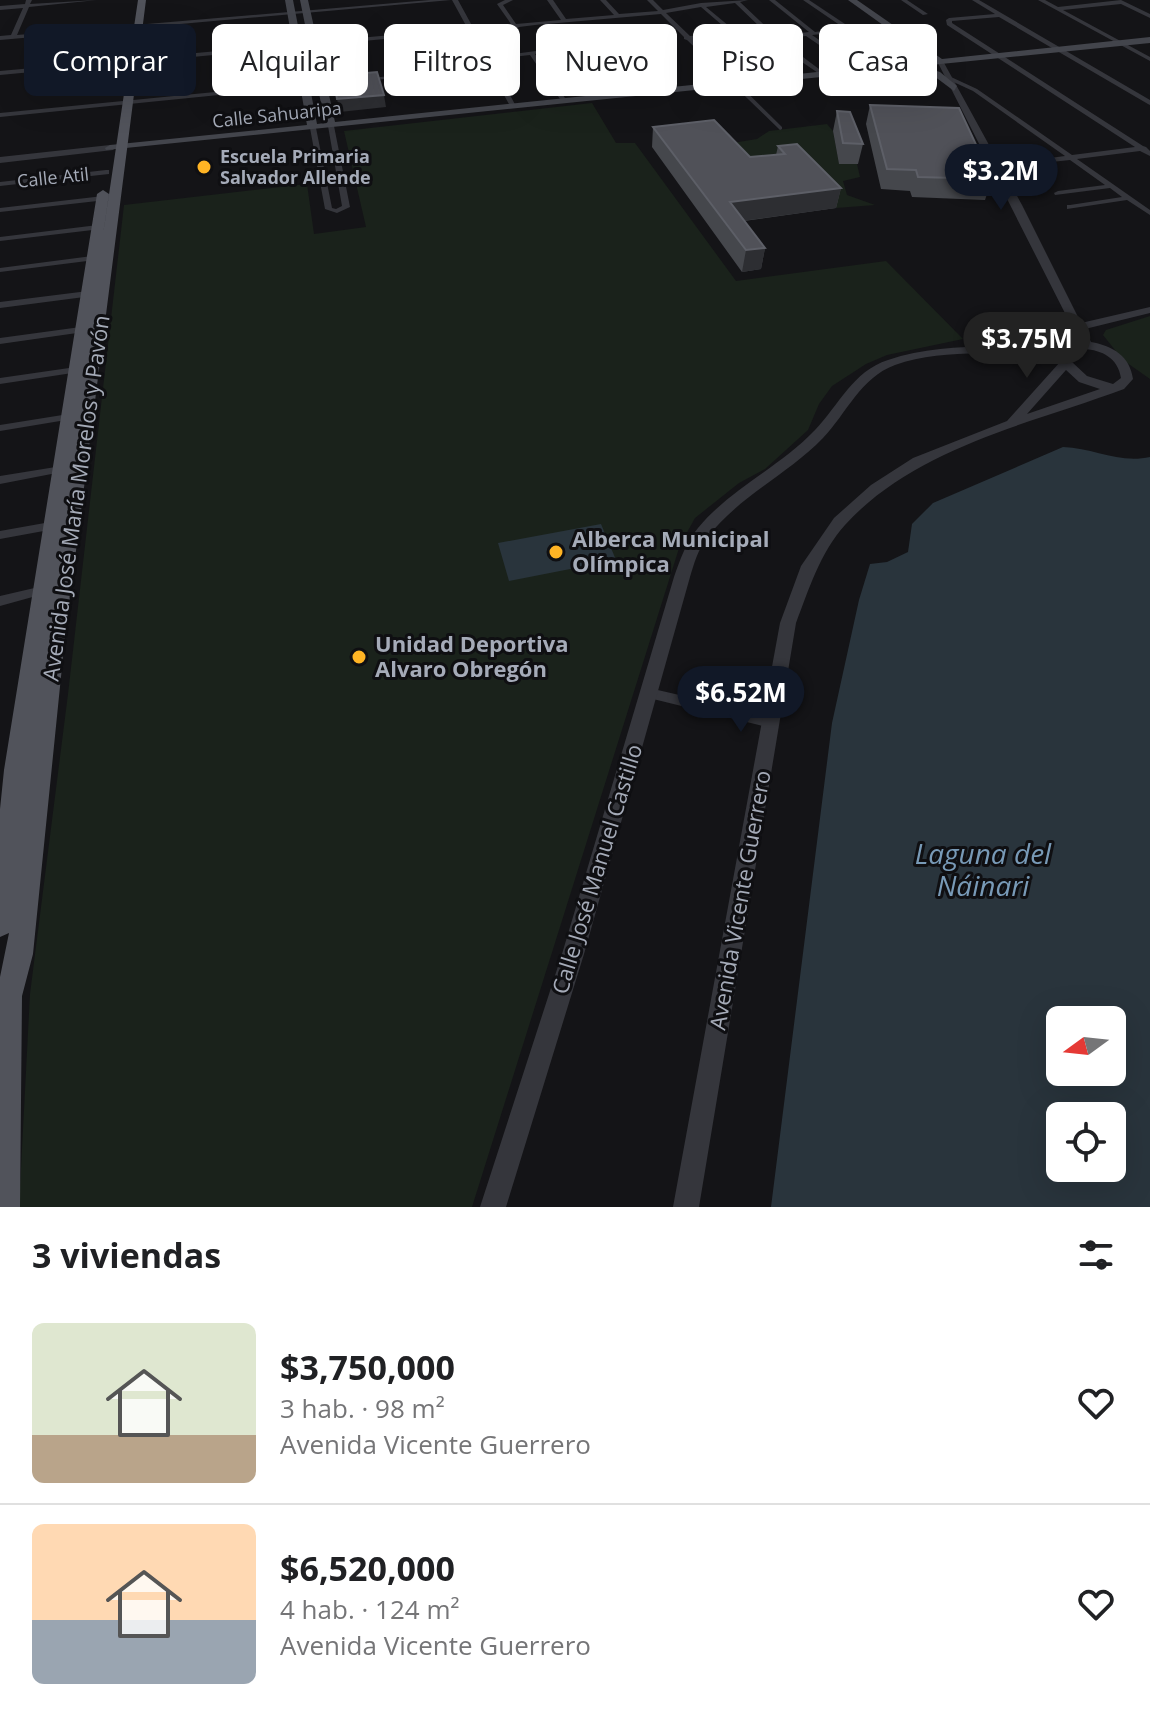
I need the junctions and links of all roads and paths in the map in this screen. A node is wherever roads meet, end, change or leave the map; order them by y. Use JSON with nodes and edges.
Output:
{"nodes":[{"id":1,"x":94,"y":0,"type":"edge"},
{"id":2,"x":132,"y":0,"type":"edge"},
{"id":3,"x":142,"y":0,"type":"edge"},
{"id":4,"x":289,"y":0,"type":"edge"},
{"id":5,"x":304,"y":0,"type":"edge"},
{"id":6,"x":448,"y":0,"type":"edge"},
{"id":7,"x":455,"y":0,"type":"edge"},
{"id":8,"x":510,"y":0,"type":"edge"},
{"id":9,"x":550,"y":0,"type":"edge"},
{"id":10,"x":559,"y":0,"type":"edge"},
{"id":11,"x":603,"y":0,"type":"edge"},
{"id":12,"x":650,"y":0,"type":"edge"},
{"id":13,"x":745,"y":0,"type":"edge"},
{"id":14,"x":772,"y":0,"type":"edge"},
{"id":15,"x":806,"y":0,"type":"edge"},
{"id":16,"x":852,"y":0,"type":"edge"},
{"id":17,"x":904,"y":0,"type":"edge"},
{"id":18,"x":920,"y":0,"type":"edge"},
{"id":19,"x":975,"y":0,"type":"edge"},
{"id":20,"x":1041,"y":0,"type":"edge"},
{"id":21,"x":1051,"y":0,"type":"edge"},
{"id":22,"x":732,"y":1,"type":"edge"},
{"id":23,"x":1120,"y":1,"type":"edge"},
{"id":24,"x":28,"y":3,"type":"edge"},
{"id":25,"x":701,"y":3,"type":"edge"},
{"id":26,"x":0,"y":8,"type":"edge"},
{"id":27,"x":1066,"y":8,"type":"junction"},
{"id":28,"x":1057,"y":9,"type":"junction"},
{"id":29,"x":307,"y":12,"type":"junction"},
{"id":30,"x":663,"y":12,"type":"junction"},
{"id":31,"x":292,"y":14,"type":"junction"},
{"id":32,"x":617,"y":15,"type":"junction"},
{"id":33,"x":1000,"y":15,"type":"junction"},
{"id":34,"x":1150,"y":16,"type":"edge"},
{"id":35,"x":574,"y":19,"type":"junction"},
{"id":36,"x":564,"y":20,"type":"junction"},
{"id":37,"x":842,"y":23,"type":"joint"},
{"id":38,"x":883,"y":23,"type":"junction"},
{"id":39,"x":133,"y":24,"type":"edge"},
{"id":40,"x":134,"y":24,"type":"edge"},
{"id":41,"x":170,"y":24,"type":"edge"},
{"id":42,"x":294,"y":24,"type":"edge"},
{"id":43,"x":310,"y":24,"type":"edge"},
{"id":44,"x":469,"y":24,"type":"edge"},
{"id":45,"x":514,"y":24,"type":"edge"},
{"id":46,"x":554,"y":24,"type":"edge"},
{"id":47,"x":721,"y":24,"type":"edge"},
{"id":48,"x":760,"y":24,"type":"edge"},
{"id":49,"x":878,"y":24,"type":"edge"},
{"id":50,"x":520,"y":25,"type":"edge"},
{"id":51,"x":819,"y":33,"type":"edge"},
{"id":52,"x":811,"y":34,"type":"junction"},
{"id":53,"x":803,"y":35,"type":"edge"},
{"id":54,"x":24,"y":36,"type":"edge"},
{"id":55,"x":13,"y":37,"type":"junction"},
{"id":56,"x":0,"y":38,"type":"edge"},
{"id":57,"x":1150,"y":38,"type":"edge"},
{"id":58,"x":693,"y":40,"type":"edge"},
{"id":59,"x":819,"y":40,"type":"edge"},
{"id":60,"x":690,"y":41,"type":"junction"},
{"id":61,"x":693,"y":41,"type":"edge"},
{"id":62,"x":1122,"y":41,"type":"junction"},
{"id":63,"x":693,"y":44,"type":"edge"},
{"id":64,"x":1056,"y":48,"type":"junction"},
{"id":65,"x":536,"y":52,"type":"edge"},
{"id":66,"x":532,"y":53,"type":"junction"},
{"id":67,"x":994,"y":54,"type":"junction"},
{"id":68,"x":520,"y":56,"type":"edge"},
{"id":69,"x":1150,"y":56,"type":"edge"},
{"id":70,"x":939,"y":61,"type":"junction"},
{"id":71,"x":24,"y":71,"type":"edge"},
{"id":72,"x":0,"y":73,"type":"edge"},
{"id":73,"x":937,"y":75,"type":"edge"},
{"id":74,"x":952,"y":83,"type":"junction"},
{"id":75,"x":693,"y":87,"type":"edge"},
{"id":76,"x":212,"y":94,"type":"edge"},
{"id":77,"x":124,"y":96,"type":"edge"},
{"id":78,"x":307,"y":96,"type":"edge"},
{"id":79,"x":325,"y":96,"type":"edge"},
{"id":80,"x":508,"y":96,"type":"edge"},
{"id":81,"x":746,"y":96,"type":"edge"},
{"id":82,"x":564,"y":101,"type":"junction"},
{"id":83,"x":123,"y":103,"type":"junction"},
{"id":84,"x":1150,"y":103,"type":"edge"},
{"id":85,"x":514,"y":106,"type":"junction"},
{"id":86,"x":0,"y":115,"type":"edge"},
{"id":87,"x":331,"y":126,"type":"junction"},
{"id":88,"x":313,"y":128,"type":"junction"},
{"id":89,"x":780,"y":128,"type":"dead end"},
{"id":90,"x":116,"y":148,"type":"junction"},
{"id":91,"x":1146,"y":148,"type":"edge"},
{"id":92,"x":1150,"y":154,"type":"edge"},
{"id":93,"x":1070,"y":158,"type":"junction"},
{"id":94,"x":0,"y":160,"type":"edge"},
{"id":95,"x":997,"y":167,"type":"junction"},
{"id":96,"x":106,"y":172,"type":"junction"},
{"id":97,"x":0,"y":184,"type":"edge"},
{"id":98,"x":1111,"y":186,"type":"junction"},
{"id":99,"x":1058,"y":193,"type":"dead end"},
{"id":100,"x":110,"y":197,"type":"junction"},
{"id":101,"x":1128,"y":198,"type":"junction"},
{"id":102,"x":1070,"y":207,"type":"dead end"},
{"id":103,"x":0,"y":210,"type":"edge"},
{"id":104,"x":1150,"y":213,"type":"edge"},
{"id":105,"x":98,"y":227,"type":"junction"},
{"id":106,"x":0,"y":239,"type":"edge"},
{"id":107,"x":101,"y":257,"type":"junction"},
{"id":108,"x":0,"y":270,"type":"edge"},
{"id":109,"x":88,"y":294,"type":"junction"},
{"id":110,"x":0,"y":305,"type":"edge"},
{"id":111,"x":1150,"y":310,"type":"edge"},
{"id":112,"x":91,"y":328,"type":"junction"},
{"id":113,"x":1075,"y":328,"type":"junction"},
{"id":114,"x":0,"y":341,"type":"edge"},
{"id":115,"x":1086,"y":344,"type":"junction"},
{"id":116,"x":1066,"y":357,"type":"junction"},
{"id":117,"x":76,"y":370,"type":"junction"},
{"id":118,"x":0,"y":381,"type":"edge"},
{"id":119,"x":1114,"y":388,"type":"junction"},
{"id":120,"x":78,"y":416,"type":"junction"},
{"id":121,"x":1013,"y":422,"type":"junction"},
{"id":122,"x":0,"y":428,"type":"edge"},
{"id":123,"x":70,"y":468,"type":"junction"},
{"id":124,"x":0,"y":480,"type":"edge"},
{"id":125,"x":62,"y":524,"type":"junction"},
{"id":126,"x":0,"y":535,"type":"edge"},
{"id":127,"x":43,"y":590,"type":"junction"},
{"id":128,"x":0,"y":601,"type":"edge"},
{"id":129,"x":42,"y":664,"type":"junction"},
{"id":130,"x":649,"y":693,"type":"junction"},
{"id":131,"x":771,"y":722,"type":"junction"},
{"id":132,"x":0,"y":924,"type":"edge"},
{"id":133,"x":0,"y":966,"type":"edge"},
{"id":134,"x":8,"y":996,"type":"junction"},
{"id":135,"x":3,"y":1169,"type":"edge"},
{"id":136,"x":4,"y":1207,"type":"edge"},
{"id":137,"x":493,"y":1207,"type":"edge"},
{"id":138,"x":686,"y":1207,"type":"edge"}],
"edges":[{"from":1,"to":24,"type":"street"},
{"from":2,"to":39,"type":"main road","name":"Avenida José María Morelos y Pavón"},
{"from":3,"to":40,"type":"main road","name":"Avenida José María Morelos y Pavón"},
{"from":4,"to":31,"type":"main road"},
{"from":5,"to":29,"type":"main road"},
{"from":6,"to":29,"type":"street"},
{"from":7,"to":44,"type":"street"},
{"from":8,"to":45,"type":"street"},
{"from":9,"to":36,"type":"street"},
{"from":10,"to":35,"type":"street"},
{"from":11,"to":32,"type":"street"},
{"from":12,"to":30,"type":"street"},
{"from":13,"to":22,"type":"street"},
{"from":14,"to":52,"type":"street"},
{"from":15,"to":37,"type":"street"},
{"from":16,"to":38,"type":"main road"},
{"from":17,"to":18,"type":"street"},
{"from":19,"to":33,"type":"street"},
{"from":20,"to":28,"type":"street"},
{"from":21,"to":27,"type":"street"},
{"from":22,"to":25,"type":"street"},
{"from":22,"to":48,"type":"street"},
{"from":23,"to":27,"type":"street"},
{"from":23,"to":34,"type":"street"},
{"from":24,"to":26,"type":"street"},
{"from":24,"to":55,"type":"street"},
{"from":25,"to":30,"type":"street"},
{"from":25,"to":47,"type":"street"},
{"from":27,"to":28,"type":"street"},
{"from":27,"to":62,"type":"street"},
{"from":28,"to":62,"type":"street"},
{"from":29,"to":31,"type":"street"},
{"from":29,"to":43,"type":"main road"},
{"from":30,"to":32,"type":"street"},
{"from":30,"to":46,"type":"street"},
{"from":30,"to":60,"type":"street"},
{"from":31,"to":41,"type":"street"},
{"from":31,"to":42,"type":"main road"},
{"from":32,"to":35,"type":"street"},
{"from":33,"to":64,"type":"street"},
{"from":33,"to":67,"type":"street"},
{"from":35,"to":36,"type":"street"},
{"from":36,"to":50,"type":"street"},
{"from":37,"to":38,"type":"street"},
{"from":38,"to":49,"type":"street"},
{"from":38,"to":70,"type":"main road"},
{"from":51,"to":52,"type":"street"},
{"from":52,"to":53,"type":"street"},
{"from":52,"to":59,"type":"street"},
{"from":54,"to":55,"type":"street"},
{"from":55,"to":56,"type":"street"},
{"from":57,"to":62,"type":"main road","name":"Calle Sahuaripa"},
{"from":58,"to":60,"type":"street"},
{"from":60,"to":61,"type":"street"},
{"from":60,"to":63,"type":"street"},
{"from":62,"to":64,"type":"main road","name":"Calle Sahuaripa"},
{"from":62,"to":69,"type":"street"},
{"from":64,"to":67,"type":"main road","name":"Calle Sahuaripa"},
{"from":64,"to":84,"type":"street"},
{"from":65,"to":66,"type":"street"},
{"from":66,"to":68,"type":"street"},
{"from":66,"to":82,"type":"street"},
{"from":67,"to":70,"type":"main road","name":"Calle Sahuaripa"},
{"from":67,"to":91,"type":"street"},
{"from":70,"to":74,"type":"street"},
{"from":71,"to":72,"type":"street"},
{"from":73,"to":74,"type":"main road"},
{"from":74,"to":93,"type":"street"},
{"from":74,"to":95,"type":"street"},
{"from":75,"to":82,"type":"main road","name":"Calle Sahuaripa"},
{"from":76,"to":83,"type":"street"},
{"from":77,"to":83,"type":"main road","name":"Avenida José María Morelos y Pavón"},
{"from":78,"to":88,"type":"main road"},
{"from":79,"to":87,"type":"main road"},
{"from":80,"to":85,"type":"street"},
{"from":81,"to":89,"type":"street"},
{"from":82,"to":85,"type":"main road","name":"Calle Sahuaripa"},
{"from":83,"to":86,"type":"street"},
{"from":83,"to":90,"type":"main road","name":"Avenida José María Morelos y Pavón"},
{"from":85,"to":87,"type":"main road","name":"Calle Sahuaripa"},
{"from":87,"to":88,"type":"main road","name":"Calle Sahuaripa"},
{"from":87,"to":88,"type":"street"},
{"from":88,"to":90,"type":"main road","name":"Calle Sahuaripa"},
{"from":90,"to":94,"type":"street","name":"Calle Sahuaripa"},
{"from":90,"to":96,"type":"main road","name":"Avenida José María Morelos y Pavón"},
{"from":90,"to":100,"type":"main road","name":"Avenida José María Morelos y Pavón"},
{"from":91,"to":92,"type":"street"},
{"from":91,"to":93,"type":"street"},
{"from":93,"to":95,"type":"street"},
{"from":93,"to":98,"type":"street"},
{"from":95,"to":113,"type":"street"},
{"from":96,"to":97,"type":"street","name":"Calle Atil"},
{"from":96,"to":100,"type":"main road","name":"Avenida José María Morelos y Pavón"},
{"from":98,"to":99,"type":"street"},
{"from":98,"to":101,"type":"street"},
{"from":100,"to":103,"type":"street"},
{"from":100,"to":105,"type":"main road","name":"Avenida José María Morelos y Pavón"},
{"from":100,"to":107,"type":"main road","name":"Avenida José María Morelos y Pavón"},
{"from":101,"to":102,"type":"street"},
{"from":101,"to":104,"type":"street"},
{"from":105,"to":106,"type":"street"},
{"from":105,"to":107,"type":"main road","name":"Avenida José María Morelos y Pavón"},
{"from":107,"to":108,"type":"street"},
{"from":107,"to":109,"type":"main road","name":"Avenida José María Morelos y Pavón"},
{"from":107,"to":112,"type":"main road","name":"Avenida José María Morelos y Pavón"},
{"from":109,"to":110,"type":"street"},
{"from":109,"to":112,"type":"main road","name":"Avenida José María Morelos y Pavón"},
{"from":111,"to":113,"type":"street"},
{"from":112,"to":114,"type":"street"},
{"from":112,"to":117,"type":"main road","name":"Avenida José María Morelos y Pavón"},
{"from":112,"to":120,"type":"main road","name":"Avenida José María Morelos y Pavón"},
{"from":113,"to":115,"type":"street"},
{"from":115,"to":116,"type":"street","name":"Avenida Vicente Guerrero"},
{"from":115,"to":119,"type":"street"},
{"from":116,"to":119,"type":"street"},
{"from":116,"to":121,"type":"street","name":"Avenida Vicente Guerrero"},
{"from":116,"to":130,"type":"street","name":"Calle José Manuel Castillo"},
{"from":117,"to":118,"type":"street"},
{"from":117,"to":120,"type":"main road","name":"Avenida José María Morelos y Pavón"},
{"from":119,"to":121,"type":"street","name":"Avenida Vicente Guerrero"},
{"from":120,"to":122,"type":"street"},
{"from":120,"to":123,"type":"main road","name":"Avenida José María Morelos y Pavón"},
{"from":121,"to":131,"type":"street","name":"Avenida Vicente Guerrero"},
{"from":123,"to":124,"type":"street"},
{"from":123,"to":125,"type":"main road","name":"Avenida José María Morelos y Pavón"},
{"from":125,"to":126,"type":"street"},
{"from":125,"to":127,"type":"main road","name":"Avenida José María Morelos y Pavón"},
{"from":125,"to":129,"type":"main road","name":"Avenida José María Morelos y Pavón"},
{"from":127,"to":128,"type":"street"},
{"from":127,"to":129,"type":"main road","name":"Avenida José María Morelos y Pavón"},
{"from":129,"to":132,"type":"main road","name":"Avenida José María Morelos y Pavón"},
{"from":129,"to":134,"type":"main road","name":"Avenida José María Morelos y Pavón"},
{"from":130,"to":131,"type":"street"},
{"from":130,"to":137,"type":"street","name":"Calle José Manuel Castillo"},
{"from":131,"to":138,"type":"street","name":"Avenida Vicente Guerrero"},
{"from":133,"to":134,"type":"main road","name":"Avenida José María Morelos y Pavón"},
{"from":134,"to":135,"type":"main road","name":"Avenida José María Morelos y Pavón"},
{"from":135,"to":136,"type":"main road","name":"Avenida José María Morelos y Pavón"}]}
